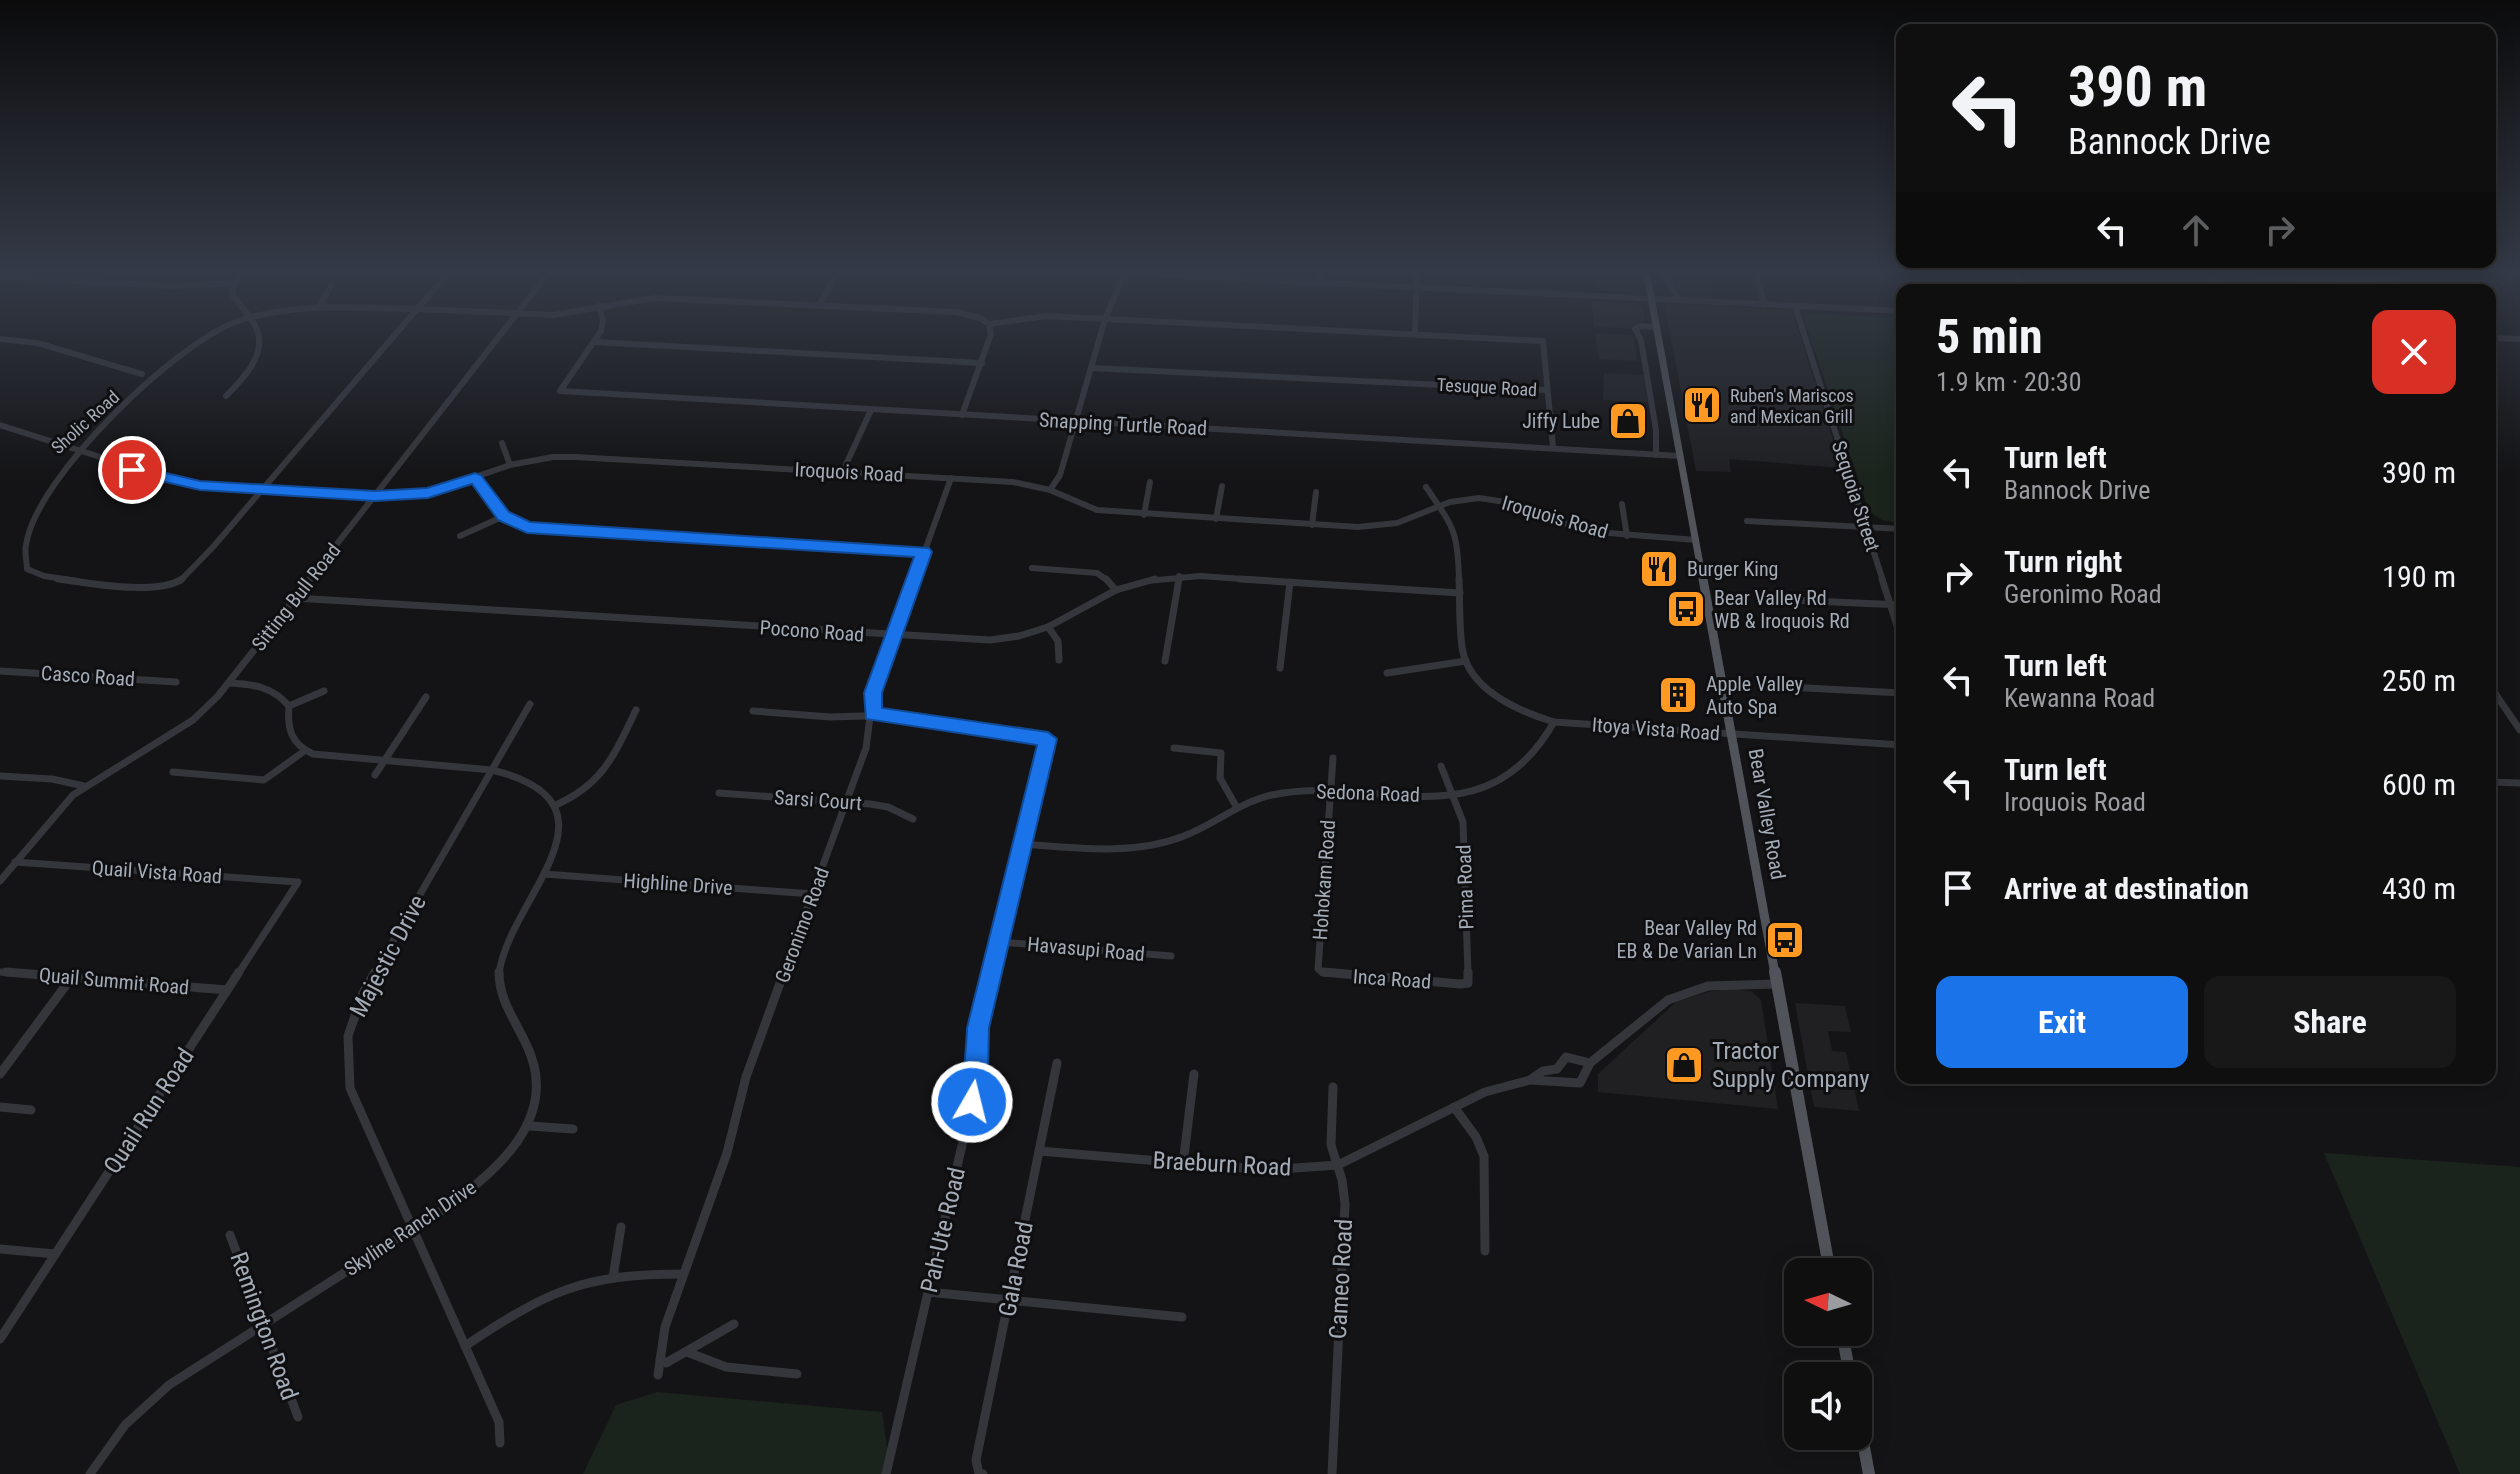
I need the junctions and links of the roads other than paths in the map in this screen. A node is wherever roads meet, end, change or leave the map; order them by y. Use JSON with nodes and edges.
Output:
{"nodes":[{"id":1,"x":0,"y":339,"type":"edge"},
{"id":2,"x":197,"y":339,"type":"edge"},
{"id":3,"x":260,"y":339,"type":"edge"},
{"id":4,"x":391,"y":339,"type":"edge"},
{"id":5,"x":498,"y":339,"type":"edge"},
{"id":6,"x":596,"y":339,"type":"edge"},
{"id":7,"x":990,"y":339,"type":"edge"},
{"id":8,"x":1099,"y":339,"type":"edge"},
{"id":9,"x":1503,"y":339,"type":"edge"},
{"id":10,"x":1640,"y":339,"type":"edge"},
{"id":11,"x":1658,"y":339,"type":"edge"},
{"id":12,"x":1805,"y":339,"type":"edge"},
{"id":13,"x":594,"y":342,"type":"junction"},
{"id":14,"x":982,"y":363,"type":"junction"},
{"id":15,"x":1091,"y":368,"type":"junction"},
{"id":16,"x":142,"y":374,"type":"junction"},
{"id":17,"x":132,"y":381,"type":"dead end"},
{"id":18,"x":1547,"y":390,"type":"junction"},
{"id":19,"x":226,"y":396,"type":"dead end"},
{"id":20,"x":871,"y":410,"type":"junction"},
{"id":21,"x":962,"y":415,"type":"junction"},
{"id":22,"x":1075,"y":421,"type":"junction"},
{"id":23,"x":0,"y":425,"type":"edge"},
{"id":24,"x":502,"y":443,"type":"dead end"},
{"id":25,"x":1553,"y":447,"type":"junction"},
{"id":26,"x":1656,"y":455,"type":"junction"},
{"id":27,"x":1680,"y":456,"type":"junction"},
{"id":28,"x":510,"y":465,"type":"junction"},
{"id":29,"x":843,"y":471,"type":"junction"},
{"id":30,"x":475,"y":478,"type":"junction"},
{"id":31,"x":951,"y":478,"type":"junction"},
{"id":32,"x":1150,"y":482,"type":"dead end"},
{"id":33,"x":1222,"y":486,"type":"dead end"},
{"id":34,"x":1426,"y":487,"type":"dead end"},
{"id":35,"x":260,"y":489,"type":"junction"},
{"id":36,"x":1050,"y":490,"type":"junction"},
{"id":37,"x":1316,"y":492,"type":"dead end"},
{"id":38,"x":375,"y":496,"type":"junction"},
{"id":39,"x":1622,"y":504,"type":"dead end"},
{"id":40,"x":1439,"y":506,"type":"junction"},
{"id":41,"x":1144,"y":515,"type":"junction"},
{"id":42,"x":504,"y":516,"type":"junction"},
{"id":43,"x":1216,"y":519,"type":"junction"},
{"id":44,"x":1747,"y":521,"type":"dead end"},
{"id":45,"x":1312,"y":525,"type":"junction"},
{"id":46,"x":1865,"y":527,"type":"junction"},
{"id":47,"x":1896,"y":529,"type":"edge"},
{"id":48,"x":460,"y":536,"type":"dead end"},
{"id":49,"x":1627,"y":536,"type":"junction"},
{"id":50,"x":1696,"y":540,"type":"junction"},
{"id":51,"x":924,"y":552,"type":"junction"},
{"id":52,"x":18,"y":563,"type":"dead end"},
{"id":53,"x":1032,"y":568,"type":"dead end"},
{"id":54,"x":1179,"y":576,"type":"junction"},
{"id":55,"x":1290,"y":582,"type":"junction"},
{"id":56,"x":1116,"y":590,"type":"junction"},
{"id":57,"x":1460,"y":593,"type":"junction"},
{"id":58,"x":295,"y":598,"type":"junction"},
{"id":59,"x":1767,"y":599,"type":"dead end"},
{"id":60,"x":1890,"y":605,"type":"junction"},
{"id":61,"x":1896,"y":605,"type":"edge"},
{"id":62,"x":1896,"y":623,"type":"edge"},
{"id":63,"x":1048,"y":627,"type":"junction"},
{"id":64,"x":894,"y":636,"type":"junction"},
{"id":65,"x":1059,"y":660,"type":"dead end"},
{"id":66,"x":1165,"y":661,"type":"dead end"},
{"id":67,"x":1466,"y":661,"type":"junction"},
{"id":68,"x":1280,"y":668,"type":"dead end"},
{"id":69,"x":0,"y":671,"type":"edge"},
{"id":70,"x":1387,"y":673,"type":"dead end"},
{"id":71,"x":176,"y":682,"type":"dead end"},
{"id":72,"x":229,"y":683,"type":"junction"},
{"id":73,"x":1787,"y":687,"type":"dead end"},
{"id":74,"x":324,"y":691,"type":"dead end"},
{"id":75,"x":1896,"y":693,"type":"edge"},
{"id":76,"x":2496,"y":695,"type":"edge"},
{"id":77,"x":426,"y":697,"type":"dead end"},
{"id":78,"x":530,"y":704,"type":"dead end"},
{"id":79,"x":289,"y":706,"type":"junction"},
{"id":80,"x":636,"y":710,"type":"dead end"},
{"id":81,"x":753,"y":711,"type":"dead end"},
{"id":82,"x":873,"y":714,"type":"junction"},
{"id":83,"x":1554,"y":722,"type":"junction"},
{"id":84,"x":2520,"y":730,"type":"edge"},
{"id":85,"x":1732,"y":734,"type":"junction"},
{"id":86,"x":1896,"y":745,"type":"edge"},
{"id":87,"x":1174,"y":748,"type":"dead end"},
{"id":88,"x":303,"y":752,"type":"junction"},
{"id":89,"x":1333,"y":758,"type":"dead end"},
{"id":90,"x":383,"y":762,"type":"junction"},
{"id":91,"x":1441,"y":766,"type":"dead end"},
{"id":92,"x":492,"y":770,"type":"junction"},
{"id":93,"x":173,"y":772,"type":"dead end"},
{"id":94,"x":375,"y":775,"type":"dead end"},
{"id":95,"x":0,"y":776,"type":"edge"},
{"id":96,"x":2496,"y":782,"type":"edge"},
{"id":97,"x":2520,"y":783,"type":"edge"},
{"id":98,"x":84,"y":786,"type":"junction"},
{"id":99,"x":1330,"y":790,"type":"junction"},
{"id":100,"x":719,"y":793,"type":"dead end"},
{"id":101,"x":1454,"y":794,"type":"junction"},
{"id":102,"x":846,"y":802,"type":"junction"},
{"id":103,"x":556,"y":805,"type":"junction"},
{"id":104,"x":1236,"y":806,"type":"junction"},
{"id":105,"x":913,"y":819,"type":"dead end"},
{"id":106,"x":1022,"y":844,"type":"junction"},
{"id":107,"x":15,"y":862,"type":"junction"},
{"id":108,"x":544,"y":874,"type":"junction"},
{"id":109,"x":0,"y":881,"type":"edge"},
{"id":110,"x":298,"y":882,"type":"joint"},
{"id":111,"x":812,"y":894,"type":"junction"},
{"id":112,"x":1001,"y":942,"type":"junction"},
{"id":113,"x":1171,"y":956,"type":"dead end"},
{"id":114,"x":1318,"y":969,"type":"joint"},
{"id":115,"x":0,"y":972,"type":"edge"},
{"id":116,"x":72,"y":977,"type":"junction"},
{"id":117,"x":1468,"y":983,"type":"joint"},
{"id":118,"x":1776,"y":984,"type":"junction"},
{"id":119,"x":227,"y":990,"type":"junction"},
{"id":120,"x":1057,"y":1063,"type":"dead end"},
{"id":121,"x":1590,"y":1063,"type":"junction"},
{"id":122,"x":1557,"y":1069,"type":"junction"},
{"id":123,"x":0,"y":1074,"type":"edge"},
{"id":124,"x":1194,"y":1074,"type":"dead end"},
{"id":125,"x":1530,"y":1080,"type":"junction"},
{"id":126,"x":1561,"y":1080,"type":"junction"},
{"id":127,"x":1333,"y":1087,"type":"dead end"},
{"id":128,"x":0,"y":1107,"type":"edge"},
{"id":129,"x":1454,"y":1107,"type":"junction"},
{"id":130,"x":31,"y":1110,"type":"dead end"},
{"id":131,"x":530,"y":1126,"type":"junction"},
{"id":132,"x":573,"y":1129,"type":"dead end"},
{"id":133,"x":1039,"y":1151,"type":"junction"},
{"id":134,"x":1183,"y":1164,"type":"junction"},
{"id":135,"x":1338,"y":1165,"type":"junction"},
{"id":136,"x":621,"y":1227,"type":"dead end"},
{"id":137,"x":414,"y":1228,"type":"junction"},
{"id":138,"x":230,"y":1235,"type":"dead end"},
{"id":139,"x":0,"y":1249,"type":"edge"},
{"id":140,"x":1485,"y":1251,"type":"dead end"},
{"id":141,"x":55,"y":1254,"type":"junction"},
{"id":142,"x":1827,"y":1258,"type":"edge"},
{"id":143,"x":683,"y":1274,"type":"junction"},
{"id":144,"x":613,"y":1277,"type":"junction"},
{"id":145,"x":928,"y":1292,"type":"junction"},
{"id":146,"x":1009,"y":1300,"type":"junction"},
{"id":147,"x":1182,"y":1317,"type":"dead end"},
{"id":148,"x":262,"y":1324,"type":"junction"},
{"id":149,"x":734,"y":1324,"type":"dead end"},
{"id":150,"x":0,"y":1339,"type":"edge"},
{"id":151,"x":465,"y":1346,"type":"junction"},
{"id":152,"x":687,"y":1352,"type":"junction"},
{"id":153,"x":660,"y":1359,"type":"junction"},
{"id":154,"x":797,"y":1374,"type":"dead end"},
{"id":155,"x":658,"y":1375,"type":"dead end"},
{"id":156,"x":298,"y":1417,"type":"dead end"},
{"id":157,"x":500,"y":1443,"type":"dead end"},
{"id":158,"x":1865,"y":1450,"type":"edge"},
{"id":159,"x":90,"y":1474,"type":"edge"},
{"id":160,"x":886,"y":1474,"type":"edge"},
{"id":161,"x":981,"y":1474,"type":"edge"},
{"id":162,"x":1332,"y":1474,"type":"edge"},
{"id":163,"x":1869,"y":1474,"type":"edge"}],
"edges":[{"from":1,"to":16,"type":"street"},
{"from":2,"to":16,"type":"street","name":"Sholic Road"},
{"from":3,"to":19,"type":"street"},
{"from":4,"to":35,"type":"street"},
{"from":5,"to":38,"type":"street","name":"Sitting Bull Road"},
{"from":6,"to":13,"type":"street"},
{"from":7,"to":14,"type":"street"},
{"from":8,"to":15,"type":"street"},
{"from":9,"to":18,"type":"street","name":"Sholic Road"},
{"from":10,"to":26,"type":"street"},
{"from":11,"to":27,"type":"main road","name":"Bear Valley Road"},
{"from":12,"to":46,"type":"street","name":"Sequoia Street"},
{"from":13,"to":14,"type":"street"},
{"from":13,"to":20,"type":"street","name":"Snapping Turtle Road"},
{"from":14,"to":21,"type":"street"},
{"from":15,"to":18,"type":"street","name":"Tesuque Road"},
{"from":15,"to":22,"type":"street"},
{"from":16,"to":17,"type":"street","name":"Sholic Road"},
{"from":18,"to":25,"type":"street"},
{"from":20,"to":21,"type":"street","name":"Snapping Turtle Road"},
{"from":20,"to":29,"type":"street"},
{"from":21,"to":22,"type":"street","name":"Snapping Turtle Road"},
{"from":22,"to":25,"type":"street","name":"Snapping Turtle Road"},
{"from":22,"to":36,"type":"street"},
{"from":23,"to":35,"type":"street","name":"Iroquois Road"},
{"from":24,"to":28,"type":"street"},
{"from":25,"to":26,"type":"street","name":"Snapping Turtle Road"},
{"from":26,"to":27,"type":"street","name":"Snapping Turtle Road"},
{"from":27,"to":50,"type":"main road","name":"Bear Valley Road"},
{"from":28,"to":29,"type":"street","name":"Iroquois Road"},
{"from":28,"to":30,"type":"street","name":"Iroquois Road"},
{"from":29,"to":31,"type":"street","name":"Iroquois Road"},
{"from":30,"to":38,"type":"street","name":"Iroquois Road"},
{"from":30,"to":42,"type":"street"},
{"from":31,"to":36,"type":"street","name":"Iroquois Road"},
{"from":31,"to":51,"type":"street","name":"Geronimo Road"},
{"from":32,"to":41,"type":"street"},
{"from":33,"to":43,"type":"street"},
{"from":34,"to":40,"type":"street"},
{"from":35,"to":38,"type":"street","name":"Iroquois Road"},
{"from":35,"to":52,"type":"street"},
{"from":36,"to":41,"type":"street","name":"Iroquois Road"},
{"from":37,"to":45,"type":"street"},
{"from":38,"to":58,"type":"street","name":"Sitting Bull Road"},
{"from":39,"to":49,"type":"street"},
{"from":40,"to":45,"type":"street","name":"Iroquois Road"},
{"from":40,"to":49,"type":"street","name":"Iroquois Road"},
{"from":40,"to":57,"type":"street"},
{"from":41,"to":43,"type":"street","name":"Iroquois Road"},
{"from":42,"to":48,"type":"street"},
{"from":42,"to":51,"type":"street"},
{"from":43,"to":45,"type":"street","name":"Iroquois Road"},
{"from":44,"to":46,"type":"street"},
{"from":46,"to":47,"type":"street"},
{"from":46,"to":60,"type":"street","name":"Sequoia Street"},
{"from":49,"to":50,"type":"street","name":"Iroquois Road"},
{"from":50,"to":85,"type":"main road","name":"Bear Valley Road"},
{"from":51,"to":64,"type":"street","name":"Geronimo Road"},
{"from":53,"to":56,"type":"street"},
{"from":54,"to":55,"type":"street","name":"Pocono Road"},
{"from":54,"to":56,"type":"street","name":"Pocono Road"},
{"from":54,"to":66,"type":"street"},
{"from":55,"to":57,"type":"street","name":"Pocono Road"},
{"from":55,"to":68,"type":"street"},
{"from":56,"to":63,"type":"street","name":"Pocono Road"},
{"from":57,"to":67,"type":"street"},
{"from":58,"to":64,"type":"street","name":"Pocono Road"},
{"from":58,"to":72,"type":"street","name":"Sitting Bull Road"},
{"from":59,"to":60,"type":"street"},
{"from":60,"to":61,"type":"street"},
{"from":60,"to":62,"type":"street","name":"Sequoia Street"},
{"from":63,"to":64,"type":"street","name":"Pocono Road"},
{"from":63,"to":65,"type":"street"},
{"from":64,"to":82,"type":"street","name":"Geronimo Road"},
{"from":67,"to":70,"type":"street"},
{"from":67,"to":83,"type":"street","name":"Itoya Vista Road"},
{"from":69,"to":71,"type":"street","name":"Casco Road"},
{"from":72,"to":79,"type":"street"},
{"from":72,"to":98,"type":"street","name":"Sitting Bull Road"},
{"from":73,"to":75,"type":"street"},
{"from":74,"to":79,"type":"street"},
{"from":76,"to":84,"type":"street"},
{"from":77,"to":90,"type":"street"},
{"from":78,"to":92,"type":"street","name":"Majestic Drive"},
{"from":79,"to":88,"type":"street"},
{"from":80,"to":103,"type":"street"},
{"from":81,"to":82,"type":"street"},
{"from":82,"to":102,"type":"street","name":"Geronimo Road"},
{"from":82,"to":106,"type":"street","name":"Pah-Ute Road"},
{"from":83,"to":85,"type":"street","name":"Itoya Vista Road"},
{"from":83,"to":101,"type":"street","name":"Sedona Road"},
{"from":85,"to":86,"type":"street","name":"Itoya Vista Road"},
{"from":85,"to":118,"type":"main road","name":"Bear Valley Road"},
{"from":87,"to":104,"type":"street"},
{"from":88,"to":90,"type":"street"},
{"from":88,"to":93,"type":"street"},
{"from":89,"to":99,"type":"street","name":"Hohokam Road"},
{"from":90,"to":92,"type":"street"},
{"from":90,"to":94,"type":"street"},
{"from":91,"to":101,"type":"street","name":"Pima Road"},
{"from":92,"to":103,"type":"street"},
{"from":92,"to":137,"type":"street","name":"Majestic Drive"},
{"from":95,"to":98,"type":"street"},
{"from":96,"to":97,"type":"street"},
{"from":98,"to":107,"type":"street","name":"Sitting Bull Road"},
{"from":99,"to":101,"type":"street","name":"Sedona Road"},
{"from":99,"to":104,"type":"street","name":"Sedona Road"},
{"from":99,"to":114,"type":"street","name":"Hohokam Road"},
{"from":100,"to":102,"type":"street","name":"Sarsi Court"},
{"from":101,"to":117,"type":"street","name":"Pima Road"},
{"from":102,"to":105,"type":"street","name":"Sarsi Court"},
{"from":102,"to":111,"type":"street","name":"Geronimo Road"},
{"from":103,"to":108,"type":"street","name":"Skyline Ranch Drive"},
{"from":104,"to":106,"type":"street","name":"Sedona Road"},
{"from":106,"to":112,"type":"street","name":"Pah-Ute Road"},
{"from":107,"to":109,"type":"street","name":"Sitting Bull Road"},
{"from":107,"to":110,"type":"street","name":"Quail Vista Road"},
{"from":108,"to":111,"type":"street","name":"Highline Drive"},
{"from":108,"to":131,"type":"street","name":"Skyline Ranch Drive"},
{"from":110,"to":119,"type":"street","name":"Quail Run Road"},
{"from":111,"to":143,"type":"street","name":"Geronimo Road"},
{"from":112,"to":113,"type":"street","name":"Havasupi Road"},
{"from":112,"to":145,"type":"street","name":"Pah-Ute Road"},
{"from":114,"to":117,"type":"street","name":"Inca Road"},
{"from":115,"to":116,"type":"street","name":"Quail Summit Road"},
{"from":116,"to":119,"type":"street","name":"Quail Summit Road"},
{"from":116,"to":123,"type":"street"},
{"from":118,"to":121,"type":"street","name":"Braeburn Road"},
{"from":118,"to":142,"type":"main road","name":"Bear Valley Road"},
{"from":119,"to":141,"type":"street","name":"Quail Run Road"},
{"from":120,"to":133,"type":"street","name":"Gala Road"},
{"from":121,"to":122,"type":"street","name":"Braeburn Road"},
{"from":121,"to":126,"type":"street","name":"Braeburn Road"},
{"from":122,"to":125,"type":"street","name":"Braeburn Road"},
{"from":122,"to":126,"type":"street"},
{"from":124,"to":134,"type":"street"},
{"from":125,"to":126,"type":"street","name":"Braeburn Road"},
{"from":125,"to":129,"type":"street","name":"Braeburn Road"},
{"from":127,"to":135,"type":"street","name":"Cameo Road"},
{"from":128,"to":130,"type":"street"},
{"from":129,"to":135,"type":"street","name":"Braeburn Road"},
{"from":129,"to":140,"type":"street"},
{"from":131,"to":132,"type":"street"},
{"from":131,"to":137,"type":"street","name":"Skyline Ranch Drive"},
{"from":133,"to":134,"type":"street","name":"Braeburn Road"},
{"from":133,"to":146,"type":"street","name":"Gala Road"},
{"from":134,"to":135,"type":"street","name":"Braeburn Road"},
{"from":135,"to":162,"type":"street","name":"Cameo Road"},
{"from":136,"to":144,"type":"street"},
{"from":137,"to":148,"type":"street","name":"Skyline Ranch Drive"},
{"from":137,"to":151,"type":"street","name":"Majestic Drive"},
{"from":138,"to":148,"type":"street","name":"Remington Road"},
{"from":139,"to":141,"type":"street"},
{"from":141,"to":150,"type":"street","name":"Quail Run Road"},
{"from":143,"to":144,"type":"street"},
{"from":143,"to":153,"type":"street","name":"Geronimo Road"},
{"from":144,"to":151,"type":"street"},
{"from":145,"to":146,"type":"street"},
{"from":145,"to":160,"type":"street","name":"Pah-Ute Road"},
{"from":146,"to":147,"type":"street"},
{"from":146,"to":161,"type":"street","name":"Gala Road"},
{"from":148,"to":156,"type":"street","name":"Remington Road"},
{"from":148,"to":159,"type":"street","name":"Skyline Ranch Drive"},
{"from":149,"to":152,"type":"street"},
{"from":151,"to":157,"type":"street","name":"Majestic Drive"},
{"from":152,"to":153,"type":"street"},
{"from":152,"to":154,"type":"street"},
{"from":153,"to":155,"type":"street","name":"Geronimo Road"},
{"from":158,"to":163,"type":"main road"}]}
